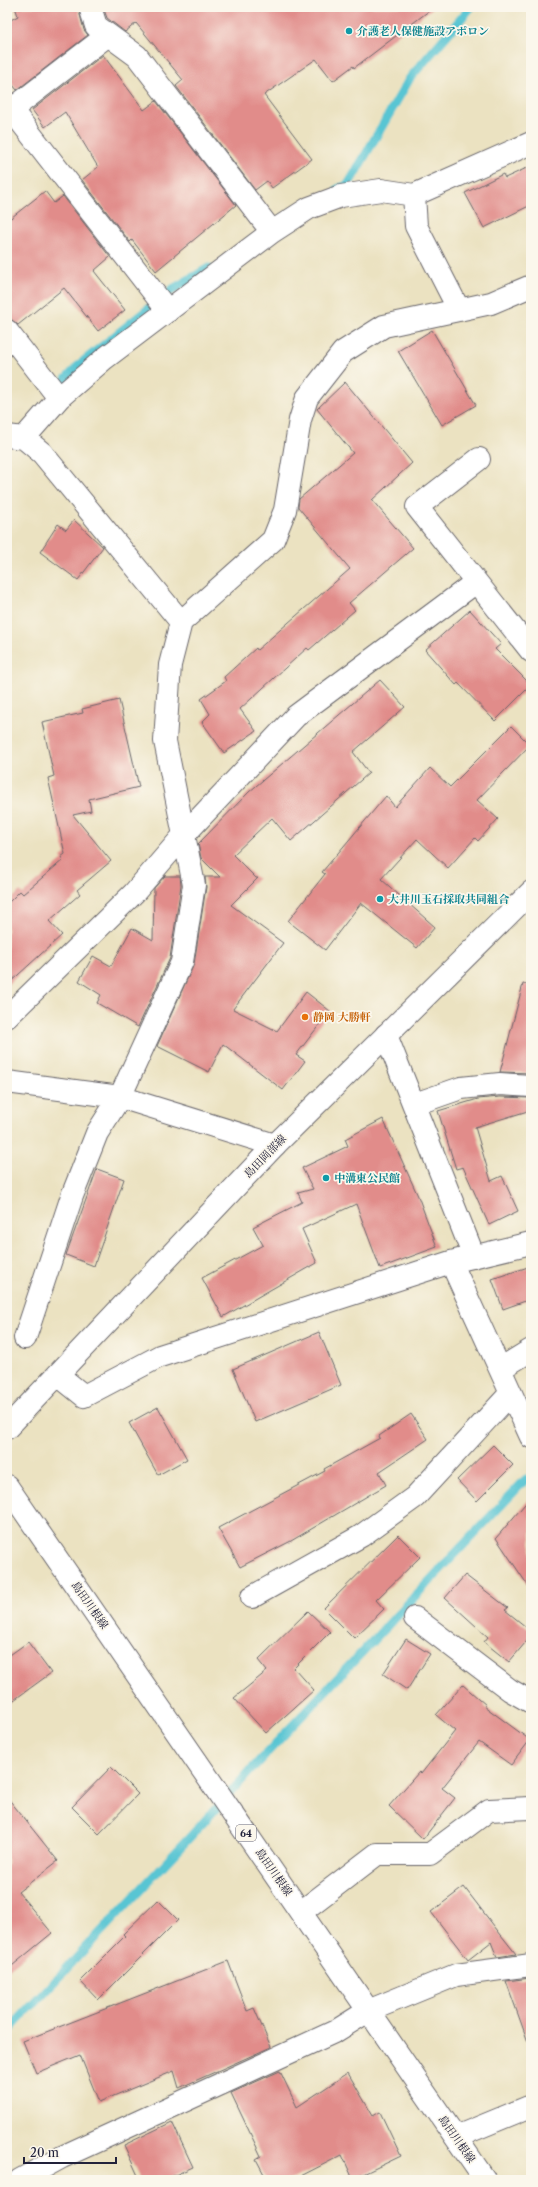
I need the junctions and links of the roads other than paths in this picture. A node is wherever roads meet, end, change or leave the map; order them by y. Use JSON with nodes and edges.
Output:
{"nodes":[{"id":1,"x":90,"y":7,"type":"edge"},
{"id":2,"x":108,"y":35,"type":"junction"},
{"id":3,"x":9,"y":107,"type":"edge"},
{"id":4,"x":531,"y":143,"type":"edge"},
{"id":5,"x":414,"y":195,"type":"junction"},
{"id":6,"x":272,"y":232,"type":"junction"},
{"id":7,"x":531,"y":286,"type":"edge"},
{"id":8,"x":168,"y":310,"type":"junction"},
{"id":9,"x":459,"y":310,"type":"junction"},
{"id":10,"x":7,"y":331,"type":"edge"},
{"id":11,"x":59,"y":398,"type":"junction"},
{"id":12,"x":16,"y":437,"type":"edge"},
{"id":13,"x":479,"y":459,"type":"dead end"},
{"id":14,"x":476,"y":582,"type":"junction"},
{"id":15,"x":181,"y":622,"type":"junction"},
{"id":16,"x":531,"y":651,"type":"edge"},
{"id":17,"x":184,"y":835,"type":"junction"},
{"id":18,"x":531,"y":892,"type":"edge"},
{"id":19,"x":7,"y":1018,"type":"edge"},
{"id":20,"x":386,"y":1035,"type":"junction"},
{"id":21,"x":7,"y":1082,"type":"edge"},
{"id":22,"x":531,"y":1086,"type":"edge"},
{"id":23,"x":120,"y":1097,"type":"junction"},
{"id":24,"x":415,"y":1104,"type":"junction"},
{"id":25,"x":275,"y":1145,"type":"junction"},
{"id":26,"x":531,"y":1243,"type":"edge"},
{"id":27,"x":474,"y":1257,"type":"junction"},
{"id":28,"x":451,"y":1262,"type":"junction"},
{"id":29,"x":25,"y":1338,"type":"dead end"},
{"id":30,"x":531,"y":1350,"type":"edge"},
{"id":31,"x":500,"y":1369,"type":"junction"},
{"id":32,"x":58,"y":1374,"type":"junction"},
{"id":33,"x":511,"y":1393,"type":"junction"},
{"id":34,"x":7,"y":1428,"type":"edge"},
{"id":35,"x":531,"y":1437,"type":"edge"},
{"id":36,"x":7,"y":1486,"type":"edge"},
{"id":37,"x":252,"y":1597,"type":"dead end"},
{"id":38,"x":415,"y":1618,"type":"dead end"},
{"id":39,"x":531,"y":1702,"type":"edge"},
{"id":40,"x":531,"y":1808,"type":"edge"},
{"id":41,"x":301,"y":1912,"type":"junction"},
{"id":42,"x":531,"y":1965,"type":"edge"},
{"id":43,"x":368,"y":2010,"type":"junction"},
{"id":44,"x":531,"y":2106,"type":"edge"},
{"id":45,"x":456,"y":2137,"type":"junction"},
{"id":46,"x":20,"y":2180,"type":"edge"},
{"id":47,"x":485,"y":2180,"type":"edge"}],
"edges":[{"from":1,"to":2,"type":"street"},
{"from":2,"to":3,"type":"street"},
{"from":2,"to":6,"type":"street"},
{"from":3,"to":8,"type":"street"},
{"from":4,"to":5,"type":"street"},
{"from":5,"to":6,"type":"street"},
{"from":5,"to":9,"type":"street"},
{"from":6,"to":8,"type":"street"},
{"from":7,"to":9,"type":"street"},
{"from":8,"to":11,"type":"street"},
{"from":9,"to":15,"type":"street"},
{"from":10,"to":11,"type":"street"},
{"from":11,"to":12,"type":"street"},
{"from":12,"to":15,"type":"street"},
{"from":13,"to":14,"type":"street"},
{"from":14,"to":16,"type":"street"},
{"from":14,"to":17,"type":"street"},
{"from":15,"to":17,"type":"street"},
{"from":17,"to":19,"type":"street"},
{"from":17,"to":23,"type":"street"},
{"from":18,"to":20,"type":"street","name":"島田岡部線"},
{"from":20,"to":24,"type":"street"},
{"from":20,"to":25,"type":"street","name":"島田岡部線"},
{"from":21,"to":23,"type":"street"},
{"from":22,"to":24,"type":"street"},
{"from":23,"to":25,"type":"street"},
{"from":23,"to":29,"type":"street"},
{"from":24,"to":27,"type":"street"},
{"from":25,"to":32,"type":"street","name":"島田岡部線"},
{"from":26,"to":27,"type":"street"},
{"from":27,"to":28,"type":"street"},
{"from":28,"to":31,"type":"street"},
{"from":28,"to":32,"type":"street"},
{"from":30,"to":31,"type":"street"},
{"from":31,"to":33,"type":"street"},
{"from":32,"to":34,"type":"street","name":"島田岡部線"},
{"from":33,"to":35,"type":"street"},
{"from":33,"to":37,"type":"street"},
{"from":36,"to":41,"type":"street","name":"島田川根線","number":"64"},
{"from":38,"to":39,"type":"street"},
{"from":40,"to":41,"type":"street"},
{"from":41,"to":43,"type":"street","name":"島田川根線","number":"64"},
{"from":42,"to":43,"type":"street"},
{"from":43,"to":45,"type":"street","name":"島田川根線","number":"64"},
{"from":43,"to":46,"type":"street"},
{"from":44,"to":45,"type":"street"},
{"from":45,"to":47,"type":"street","name":"島田川根線","number":"64"}]}
